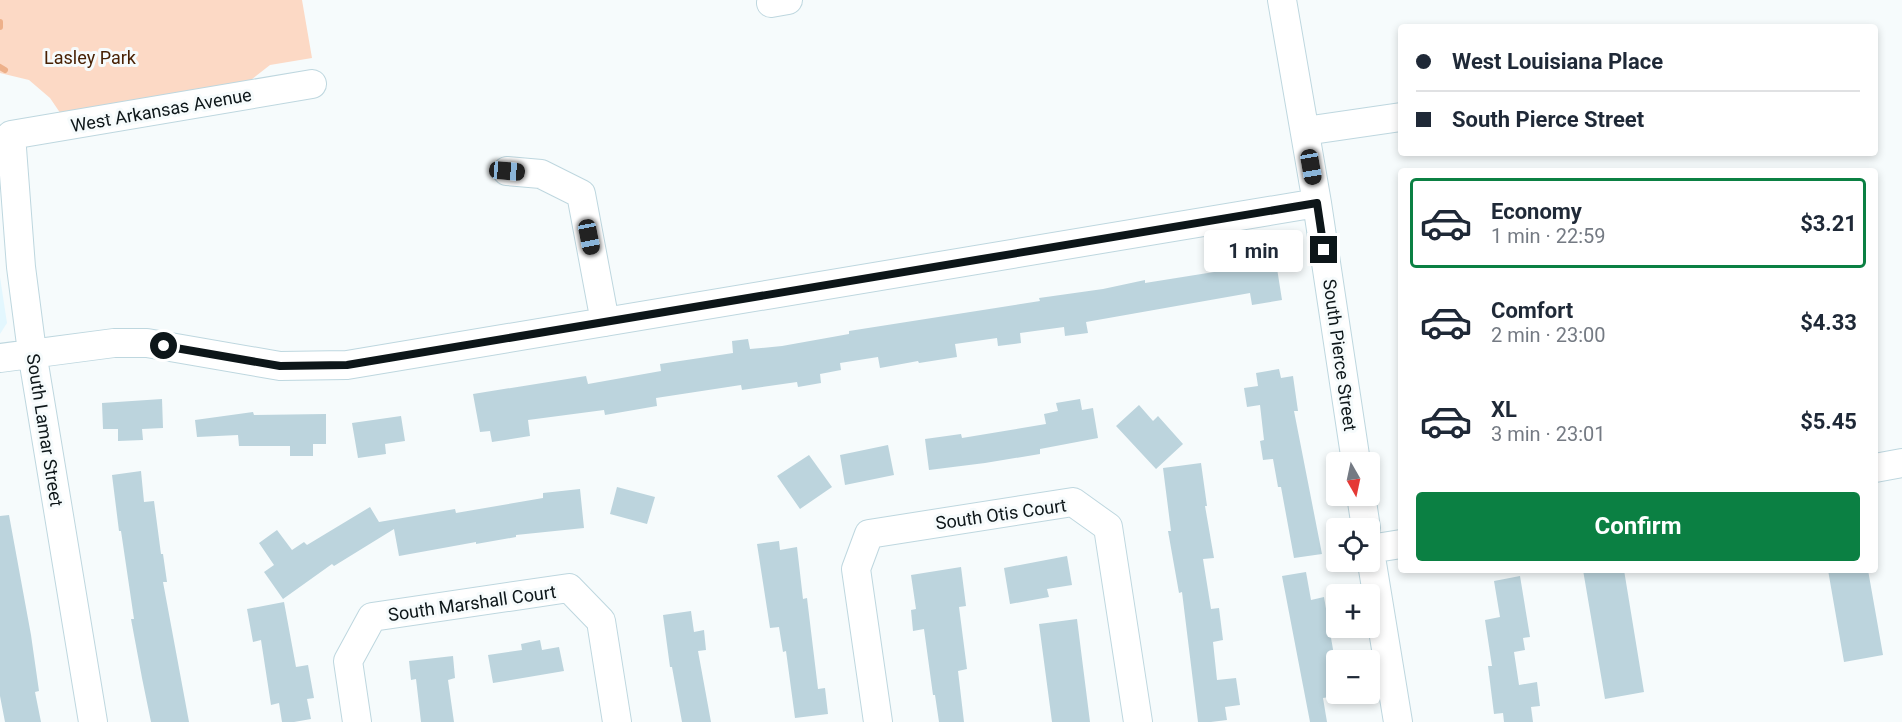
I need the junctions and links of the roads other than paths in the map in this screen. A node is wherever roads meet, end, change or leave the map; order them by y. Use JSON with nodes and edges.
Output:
{"nodes":[{"id":1,"x":1282,"y":0,"type":"edge"},
{"id":2,"x":312,"y":84,"type":"dead end"},
{"id":3,"x":1398,"y":117,"type":"edge"},
{"id":4,"x":1305,"y":131,"type":"junction"},
{"id":5,"x":11,"y":135,"type":"joint"},
{"id":6,"x":507,"y":171,"type":"dead end"},
{"id":7,"x":1317,"y":203,"type":"junction"},
{"id":8,"x":605,"y":322,"type":"junction"},
{"id":9,"x":32,"y":352,"type":"junction"},
{"id":10,"x":0,"y":358,"type":"edge"},
{"id":11,"x":1354,"y":452,"type":"edge"},
{"id":12,"x":1902,"y":463,"type":"edge"},
{"id":13,"x":1878,"y":467,"type":"edge"},
{"id":14,"x":1398,"y":545,"type":"edge"},
{"id":15,"x":1380,"y":548,"type":"edge"},
{"id":16,"x":1374,"y":572,"type":"edge"},
{"id":17,"x":93,"y":722,"type":"edge"},
{"id":18,"x":357,"y":722,"type":"edge"},
{"id":19,"x":617,"y":722,"type":"edge"},
{"id":20,"x":878,"y":722,"type":"edge"},
{"id":21,"x":1138,"y":722,"type":"edge"},
{"id":22,"x":1398,"y":722,"type":"edge"}],
"edges":[{"from":1,"to":4,"type":"street","name":"South Pierce Street"},
{"from":2,"to":5,"type":"street","name":"West Arkansas Avenue"},
{"from":3,"to":4,"type":"street"},
{"from":4,"to":7,"type":"street","name":"South Pierce Street"},
{"from":5,"to":9,"type":"street","name":"South Lamar Street"},
{"from":6,"to":8,"type":"street"},
{"from":7,"to":8,"type":"street"},
{"from":7,"to":11,"type":"street","name":"South Pierce Street"},
{"from":8,"to":9,"type":"street"},
{"from":9,"to":10,"type":"street"},
{"from":9,"to":17,"type":"street","name":"South Lamar Street"},
{"from":12,"to":13,"type":"street"},
{"from":14,"to":15,"type":"street"},
{"from":16,"to":22,"type":"street"},
{"from":18,"to":19,"type":"street","name":"South Marshall Court"},
{"from":20,"to":21,"type":"street","name":"South Otis Court"}]}
